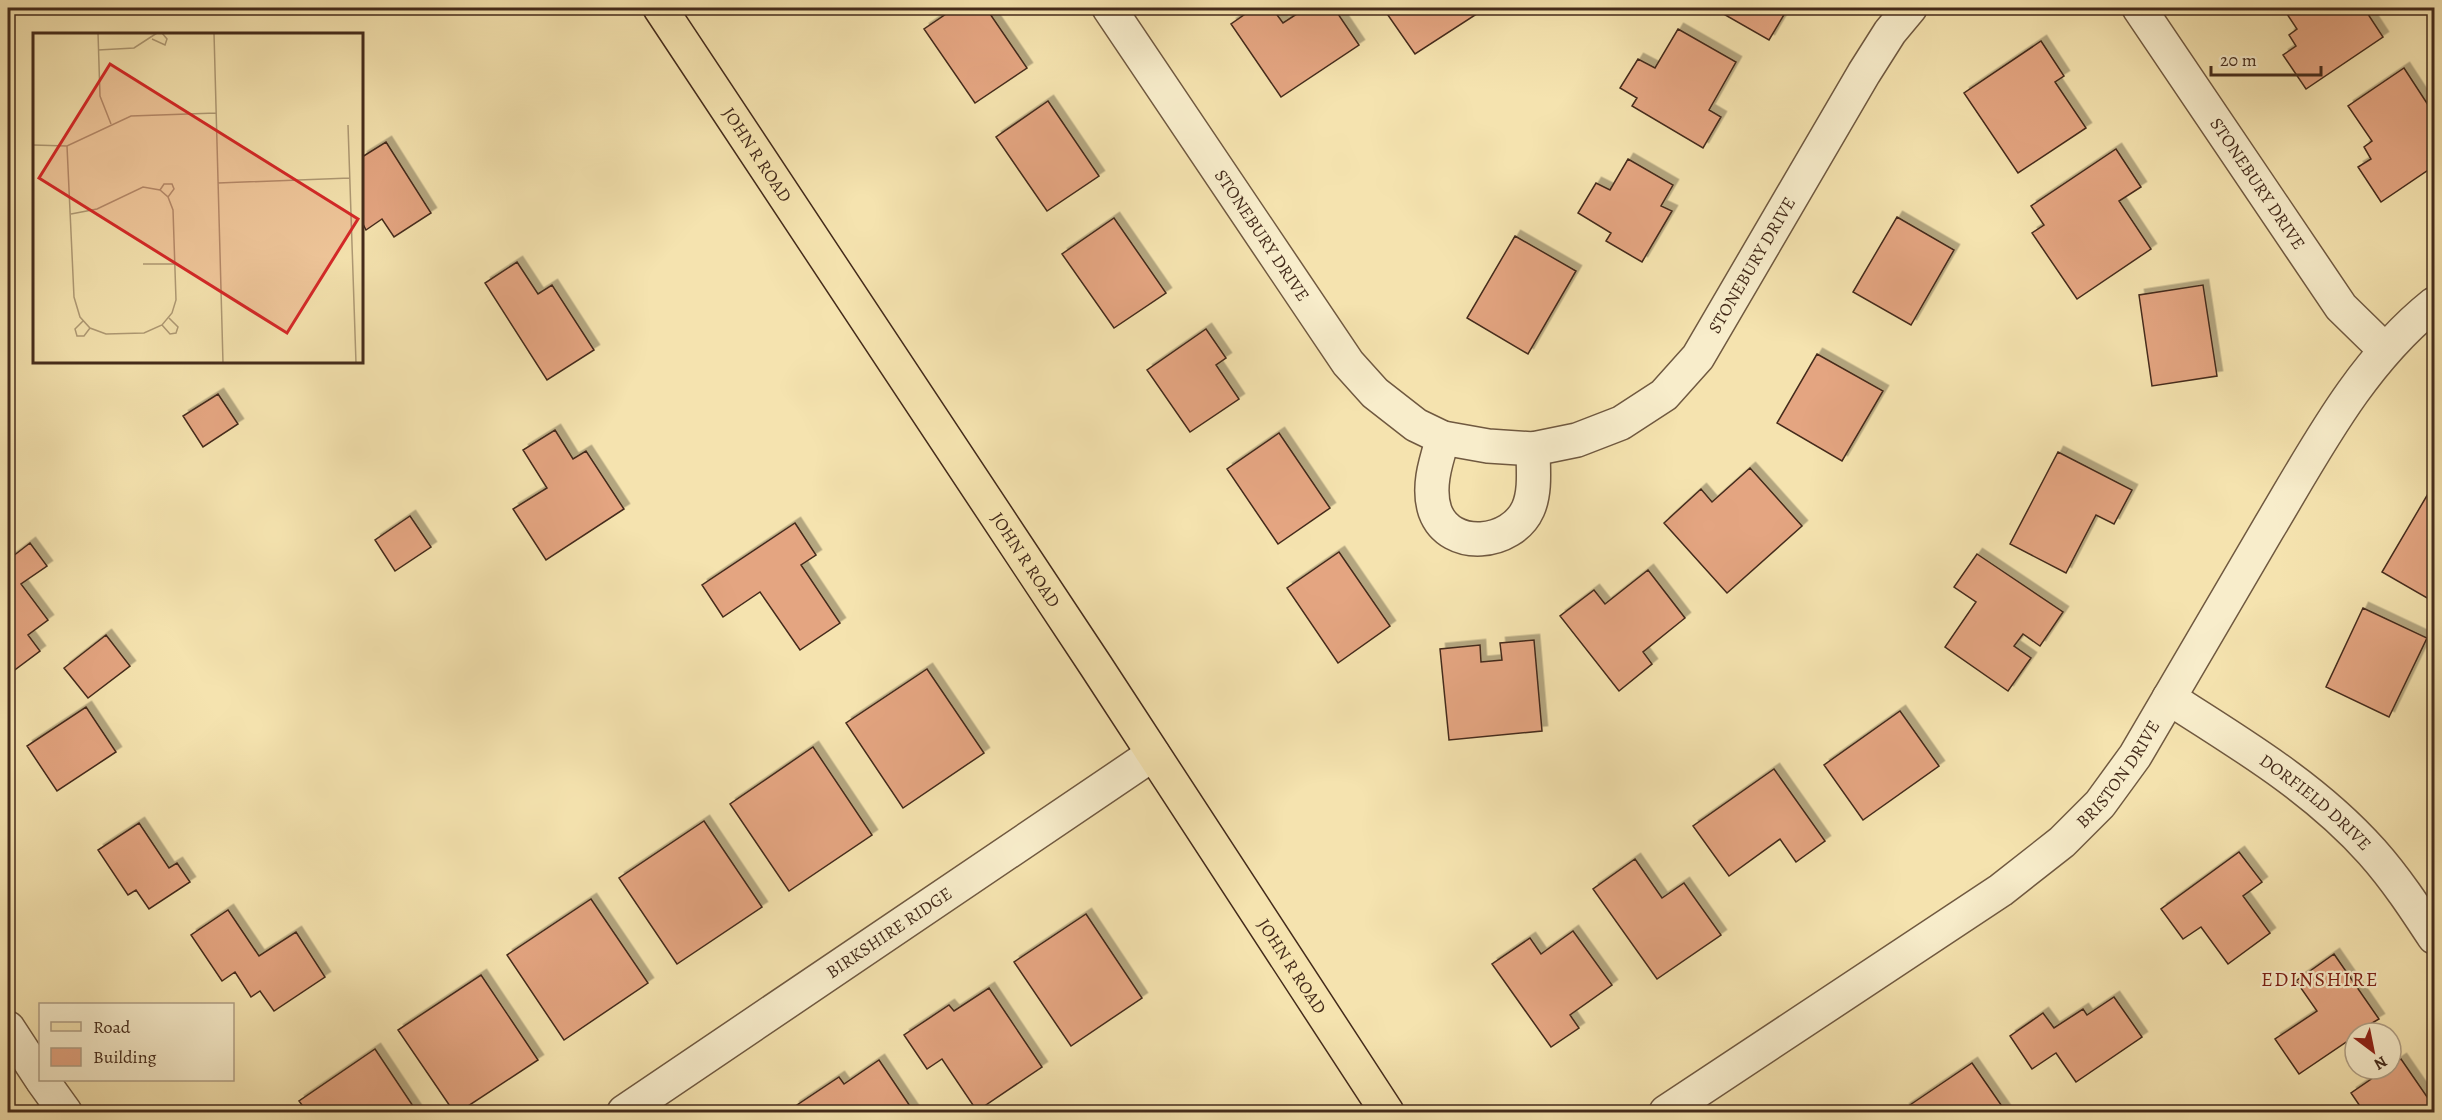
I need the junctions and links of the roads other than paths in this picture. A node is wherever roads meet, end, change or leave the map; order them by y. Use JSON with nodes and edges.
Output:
{"nodes":[{"id":1,"x":660,"y":8,"type":"edge"},
{"id":2,"x":1109,"y":8,"type":"edge"},
{"id":3,"x":1910,"y":8,"type":"edge"},
{"id":4,"x":2139,"y":8,"type":"edge"},
{"id":5,"x":2434,"y":304,"type":"edge"},
{"id":6,"x":2385,"y":350,"type":"junction"},
{"id":7,"x":1443,"y":438,"type":"junction"},
{"id":8,"x":1533,"y":449,"type":"junction"},
{"id":9,"x":2169,"y":698,"type":"junction"},
{"id":10,"x":1153,"y":754,"type":"junction"},
{"id":11,"x":2434,"y":937,"type":"edge"},
{"id":12,"x":8,"y":1028,"type":"edge"},
{"id":13,"x":39,"y":1079,"type":"edge"},
{"id":14,"x":40,"y":1081,"type":"edge"},
{"id":15,"x":49,"y":1096,"type":"edge"},
{"id":16,"x":624,"y":1113,"type":"edge"},
{"id":17,"x":1387,"y":1113,"type":"edge"},
{"id":18,"x":1666,"y":1113,"type":"edge"}],
"edges":[{"from":1,"to":10,"type":"main road","name":"JOHN R ROAD"},
{"from":2,"to":7,"type":"street","name":"STONEBURY DRIVE"},
{"from":3,"to":8,"type":"street","name":"STONEBURY DRIVE"},
{"from":4,"to":6,"type":"street","name":"STONEBURY DRIVE"},
{"from":5,"to":6,"type":"street","name":"BRISTON DRIVE"},
{"from":6,"to":9,"type":"street","name":"BRISTON DRIVE"},
{"from":7,"to":8,"type":"street","name":"STONEBURY DRIVE"},
{"from":7,"to":8,"type":"street"},
{"from":9,"to":11,"type":"street","name":"DORFIELD DRIVE"},
{"from":9,"to":18,"type":"street","name":"BRISTON DRIVE"},
{"from":10,"to":16,"type":"street","name":"BIRKSHIRE RIDGE"},
{"from":10,"to":17,"type":"main road","name":"JOHN R ROAD"},
{"from":12,"to":13,"type":"street"},
{"from":14,"to":15,"type":"street"}]}
